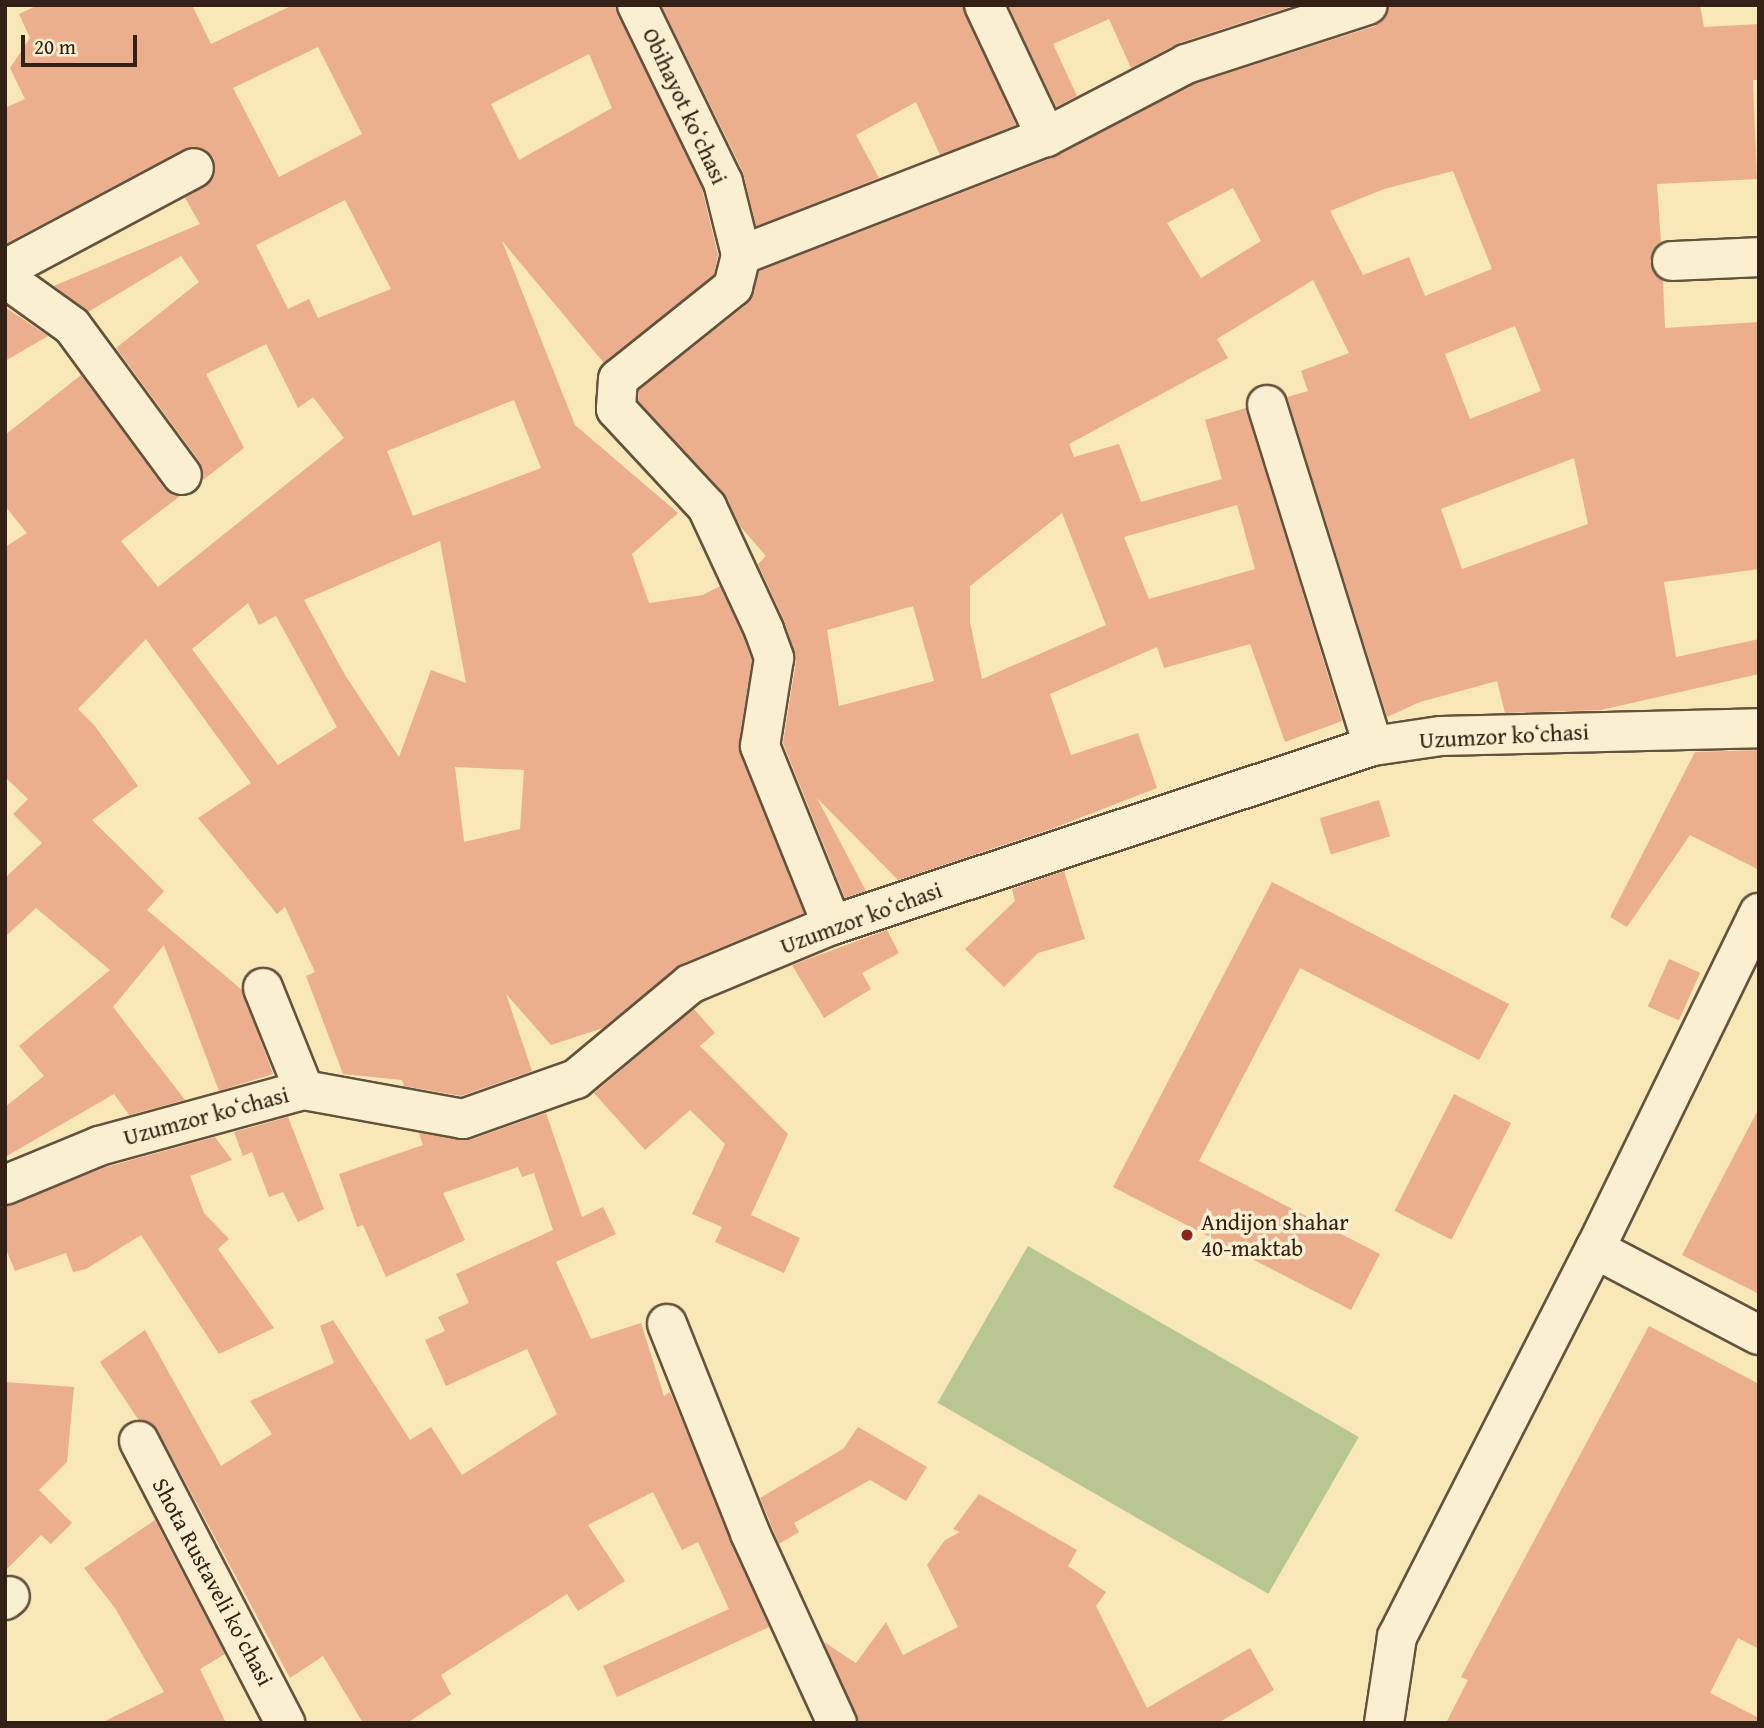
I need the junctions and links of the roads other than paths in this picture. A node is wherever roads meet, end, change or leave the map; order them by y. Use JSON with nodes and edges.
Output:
{"nodes":[{"id":1,"x":637,"y":5,"type":"edge"},
{"id":2,"x":984,"y":5,"type":"edge"},
{"id":3,"x":1368,"y":5,"type":"edge"},
{"id":4,"x":1046,"y":137,"type":"junction"},
{"id":5,"x":194,"y":168,"type":"dead end"},
{"id":6,"x":741,"y":255,"type":"junction"},
{"id":7,"x":1759,"y":257,"type":"edge"},
{"id":8,"x":1672,"y":261,"type":"dead end"},
{"id":9,"x":5,"y":269,"type":"edge"},
{"id":10,"x":5,"y":278,"type":"edge"},
{"id":11,"x":1267,"y":405,"type":"dead end"},
{"id":12,"x":182,"y":475,"type":"dead end"},
{"id":13,"x":1759,"y":728,"type":"edge"},
{"id":14,"x":1373,"y":746,"type":"junction"},
{"id":15,"x":1759,"y":913,"type":"edge"},
{"id":16,"x":832,"y":925,"type":"junction"},
{"id":17,"x":263,"y":988,"type":"dead end"},
{"id":18,"x":304,"y":1090,"type":"junction"},
{"id":19,"x":5,"y":1185,"type":"edge"},
{"id":20,"x":1595,"y":1249,"type":"junction"},
{"id":21,"x":667,"y":1324,"type":"dead end"},
{"id":22,"x":1759,"y":1335,"type":"edge"},
{"id":23,"x":139,"y":1441,"type":"dead end"},
{"id":24,"x":285,"y":1723,"type":"edge"},
{"id":25,"x":837,"y":1723,"type":"edge"},
{"id":26,"x":1384,"y":1723,"type":"edge"}],
"edges":[{"from":1,"to":6,"type":"street","name":"Obihayot koʻchasi"},
{"from":2,"to":4,"type":"street"},
{"from":3,"to":4,"type":"street"},
{"from":4,"to":6,"type":"street"},
{"from":5,"to":9,"type":"street"},
{"from":6,"to":16,"type":"street","name":"Obihayot koʻchasi"},
{"from":7,"to":8,"type":"street"},
{"from":10,"to":12,"type":"street"},
{"from":11,"to":14,"type":"street"},
{"from":13,"to":14,"type":"street","name":"Uzumzor koʻchasi"},
{"from":14,"to":16,"type":"street","name":"Uzumzor koʻchasi"},
{"from":15,"to":20,"type":"street"},
{"from":16,"to":18,"type":"street","name":"Uzumzor koʻchasi"},
{"from":17,"to":18,"type":"street"},
{"from":18,"to":19,"type":"street","name":"Uzumzor koʻchasi"},
{"from":20,"to":22,"type":"street"},
{"from":20,"to":26,"type":"street"},
{"from":21,"to":25,"type":"street"},
{"from":23,"to":24,"type":"street","name":"Shota Rustaveli ko'chasi"}]}
